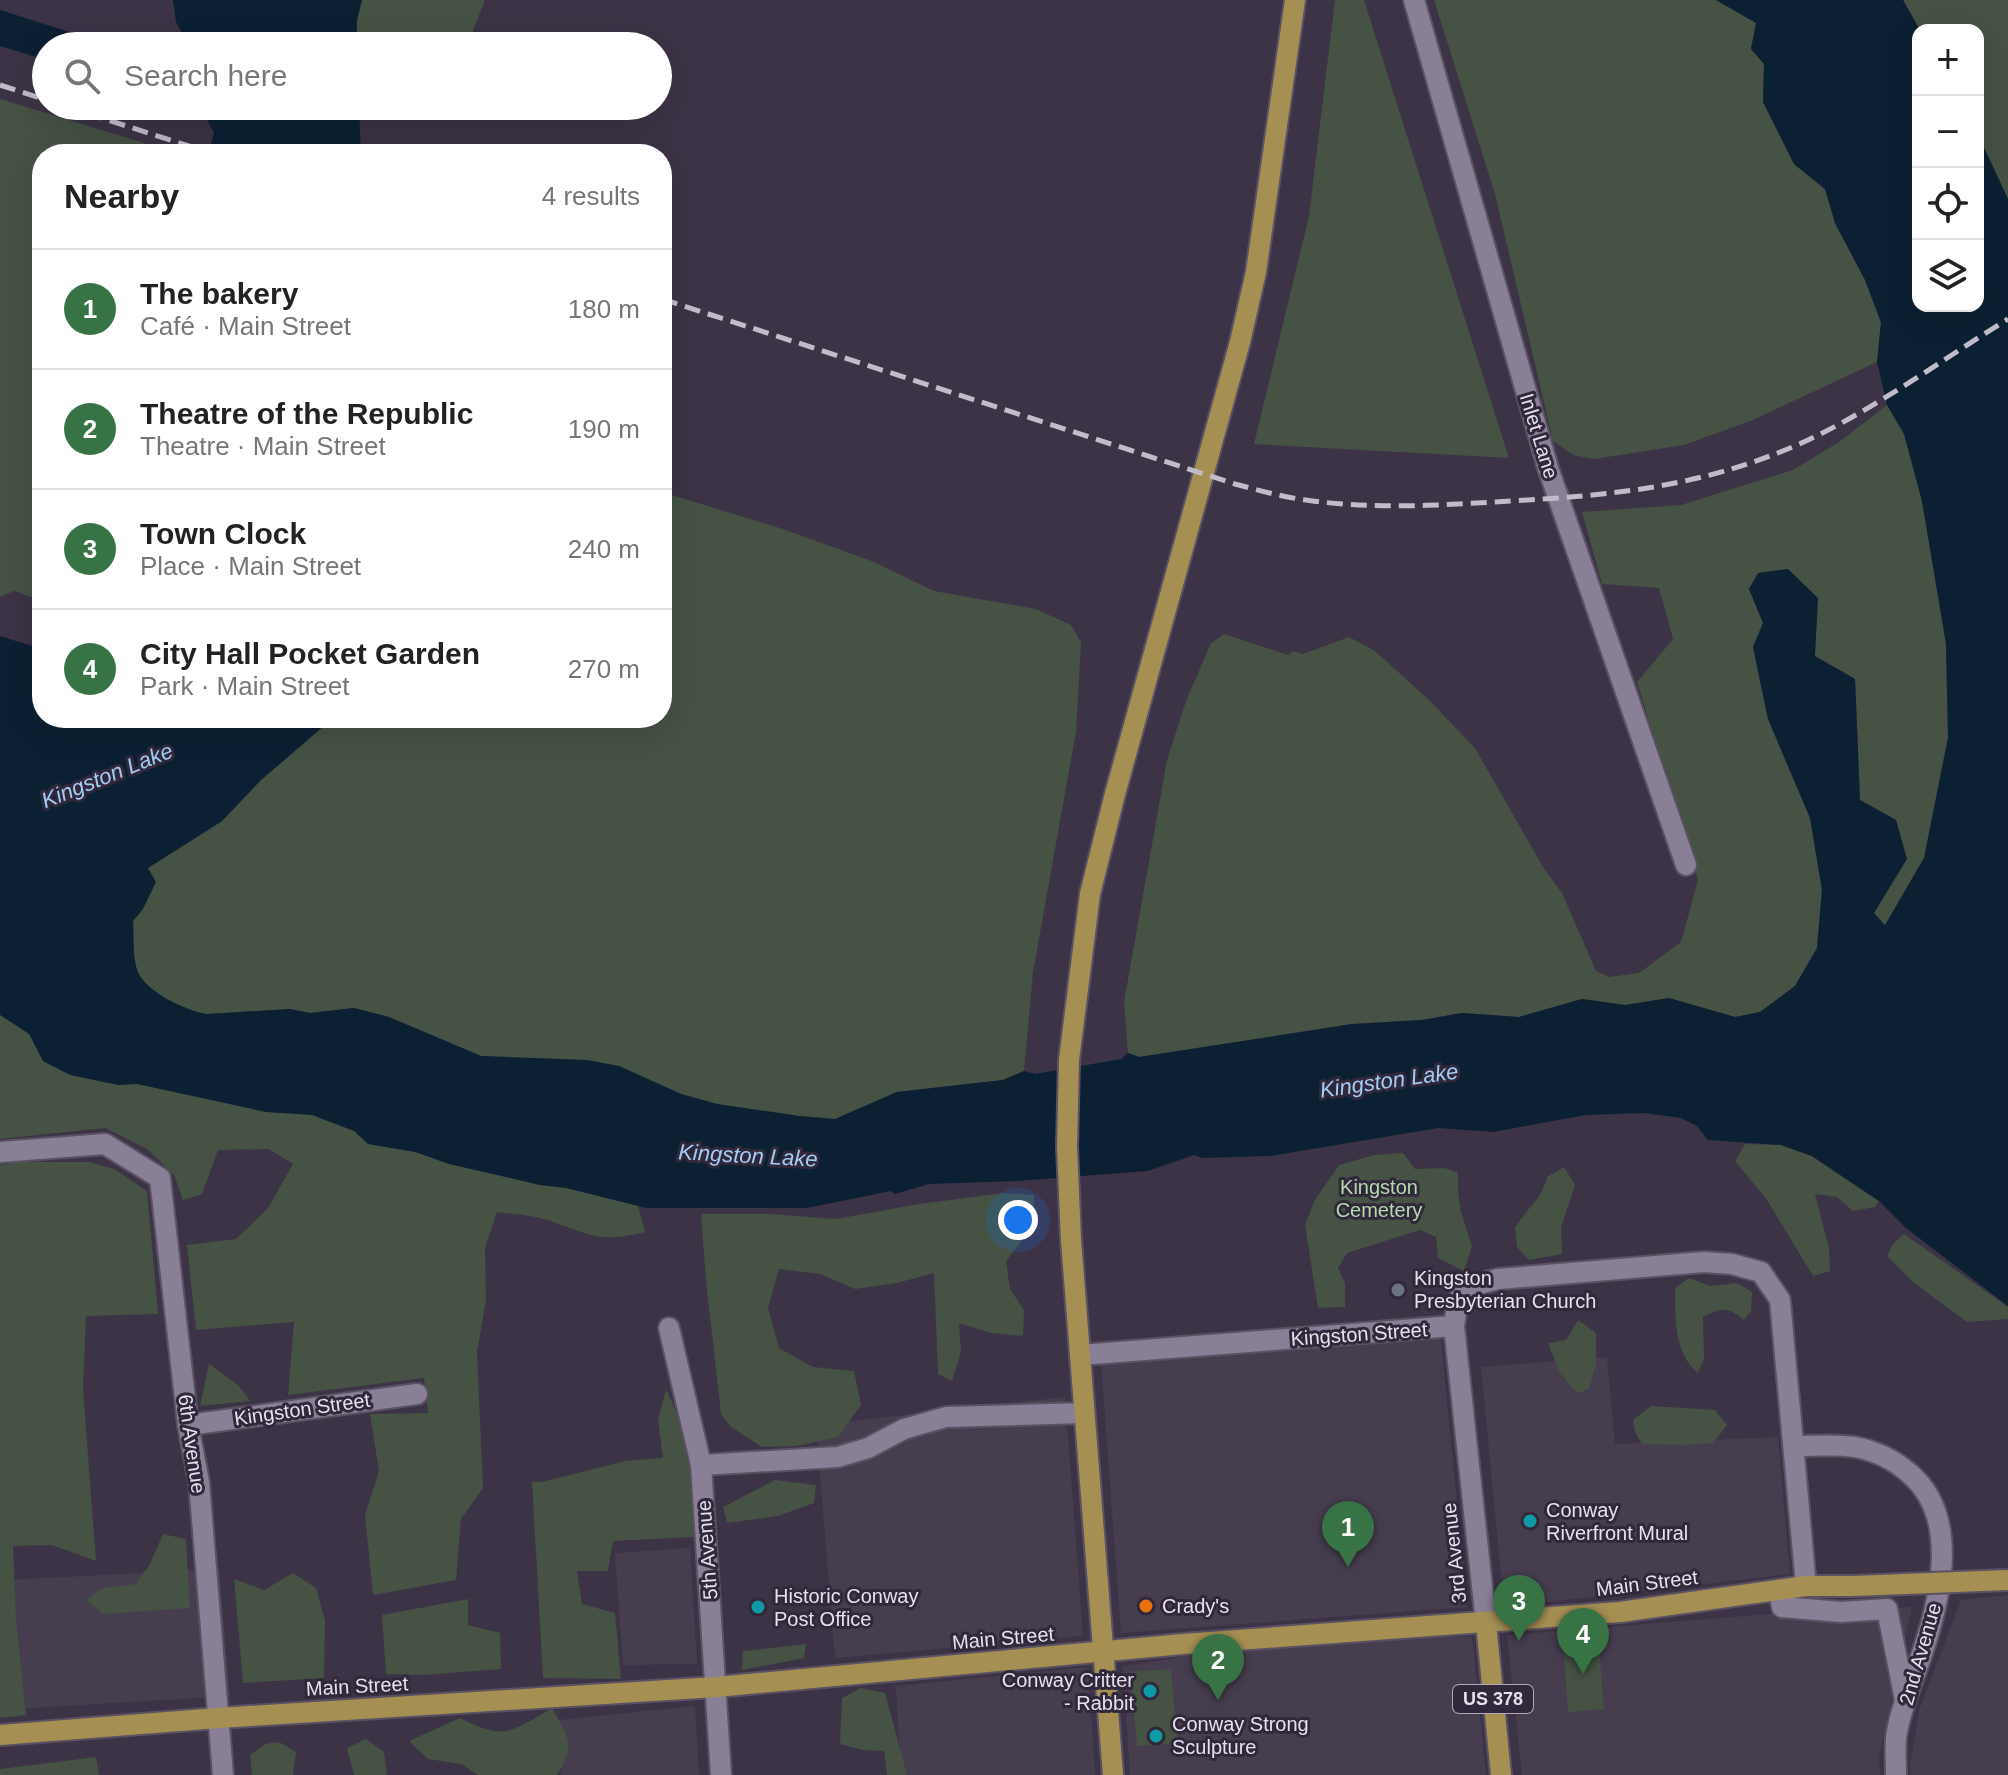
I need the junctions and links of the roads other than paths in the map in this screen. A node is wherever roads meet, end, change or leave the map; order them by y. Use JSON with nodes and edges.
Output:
{"nodes":[{"id":1,"x":1295,"y":0,"type":"edge"},
{"id":2,"x":1414,"y":0,"type":"edge"},
{"id":3,"x":1686,"y":865,"type":"dead end"},
{"id":4,"x":0,"y":1152,"type":"edge"},
{"id":5,"x":1454,"y":1326,"type":"junction"},
{"id":6,"x":669,"y":1328,"type":"dead end"},
{"id":7,"x":1080,"y":1355,"type":"junction"},
{"id":8,"x":417,"y":1394,"type":"dead end"},
{"id":9,"x":1084,"y":1413,"type":"junction"},
{"id":10,"x":188,"y":1425,"type":"junction"},
{"id":11,"x":1794,"y":1446,"type":"junction"},
{"id":12,"x":701,"y":1465,"type":"junction"},
{"id":13,"x":2008,"y":1580,"type":"edge"},
{"id":14,"x":1806,"y":1586,"type":"junction"},
{"id":15,"x":1779,"y":1590,"type":"junction"},
{"id":16,"x":1486,"y":1623,"type":"junction"},
{"id":17,"x":1104,"y":1653,"type":"junction"},
{"id":18,"x":716,"y":1687,"type":"junction"},
{"id":19,"x":1905,"y":1701,"type":"junction"},
{"id":20,"x":218,"y":1718,"type":"junction"},
{"id":21,"x":0,"y":1735,"type":"edge"},
{"id":22,"x":223,"y":1775,"type":"edge"},
{"id":23,"x":721,"y":1775,"type":"edge"},
{"id":24,"x":1113,"y":1775,"type":"edge"},
{"id":25,"x":1501,"y":1775,"type":"edge"},
{"id":26,"x":1896,"y":1775,"type":"edge"}],
"edges":[{"from":1,"to":7,"type":"main road"},
{"from":2,"to":3,"type":"street","name":"Inlet Lane"},
{"from":4,"to":10,"type":"street","name":"6th Avenue"},
{"from":5,"to":7,"type":"street","name":"Kingston Street"},
{"from":5,"to":11,"type":"street","name":"Kingston Street"},
{"from":5,"to":16,"type":"street","name":"3rd Avenue"},
{"from":6,"to":12,"type":"street","name":"5th Avenue"},
{"from":7,"to":9,"type":"main road"},
{"from":8,"to":10,"type":"street","name":"Kingston Street"},
{"from":9,"to":12,"type":"street"},
{"from":9,"to":17,"type":"main road"},
{"from":10,"to":20,"type":"street","name":"6th Avenue"},
{"from":11,"to":14,"type":"street"},
{"from":11,"to":19,"type":"street","name":"2nd Avenue"},
{"from":12,"to":18,"type":"street","name":"5th Avenue"},
{"from":13,"to":14,"type":"main road","name":"Main Street","bridge":true},
{"from":14,"to":15,"type":"main road","name":"Main Street"},
{"from":15,"to":16,"type":"main road","name":"Main Street"},
{"from":15,"to":19,"type":"street"},
{"from":16,"to":17,"type":"main road","name":"Main Street"},
{"from":16,"to":25,"type":"main road","name":"3rd Avenue","number":"US 378"},
{"from":17,"to":18,"type":"main road","name":"Main Street"},
{"from":17,"to":24,"type":"main road"},
{"from":18,"to":20,"type":"main road","name":"Main Street"},
{"from":18,"to":23,"type":"street","name":"5th Avenue"},
{"from":19,"to":26,"type":"street","name":"2nd Avenue"},
{"from":20,"to":21,"type":"main road","name":"Main Street"},
{"from":20,"to":22,"type":"street","name":"6th Avenue"}]}
